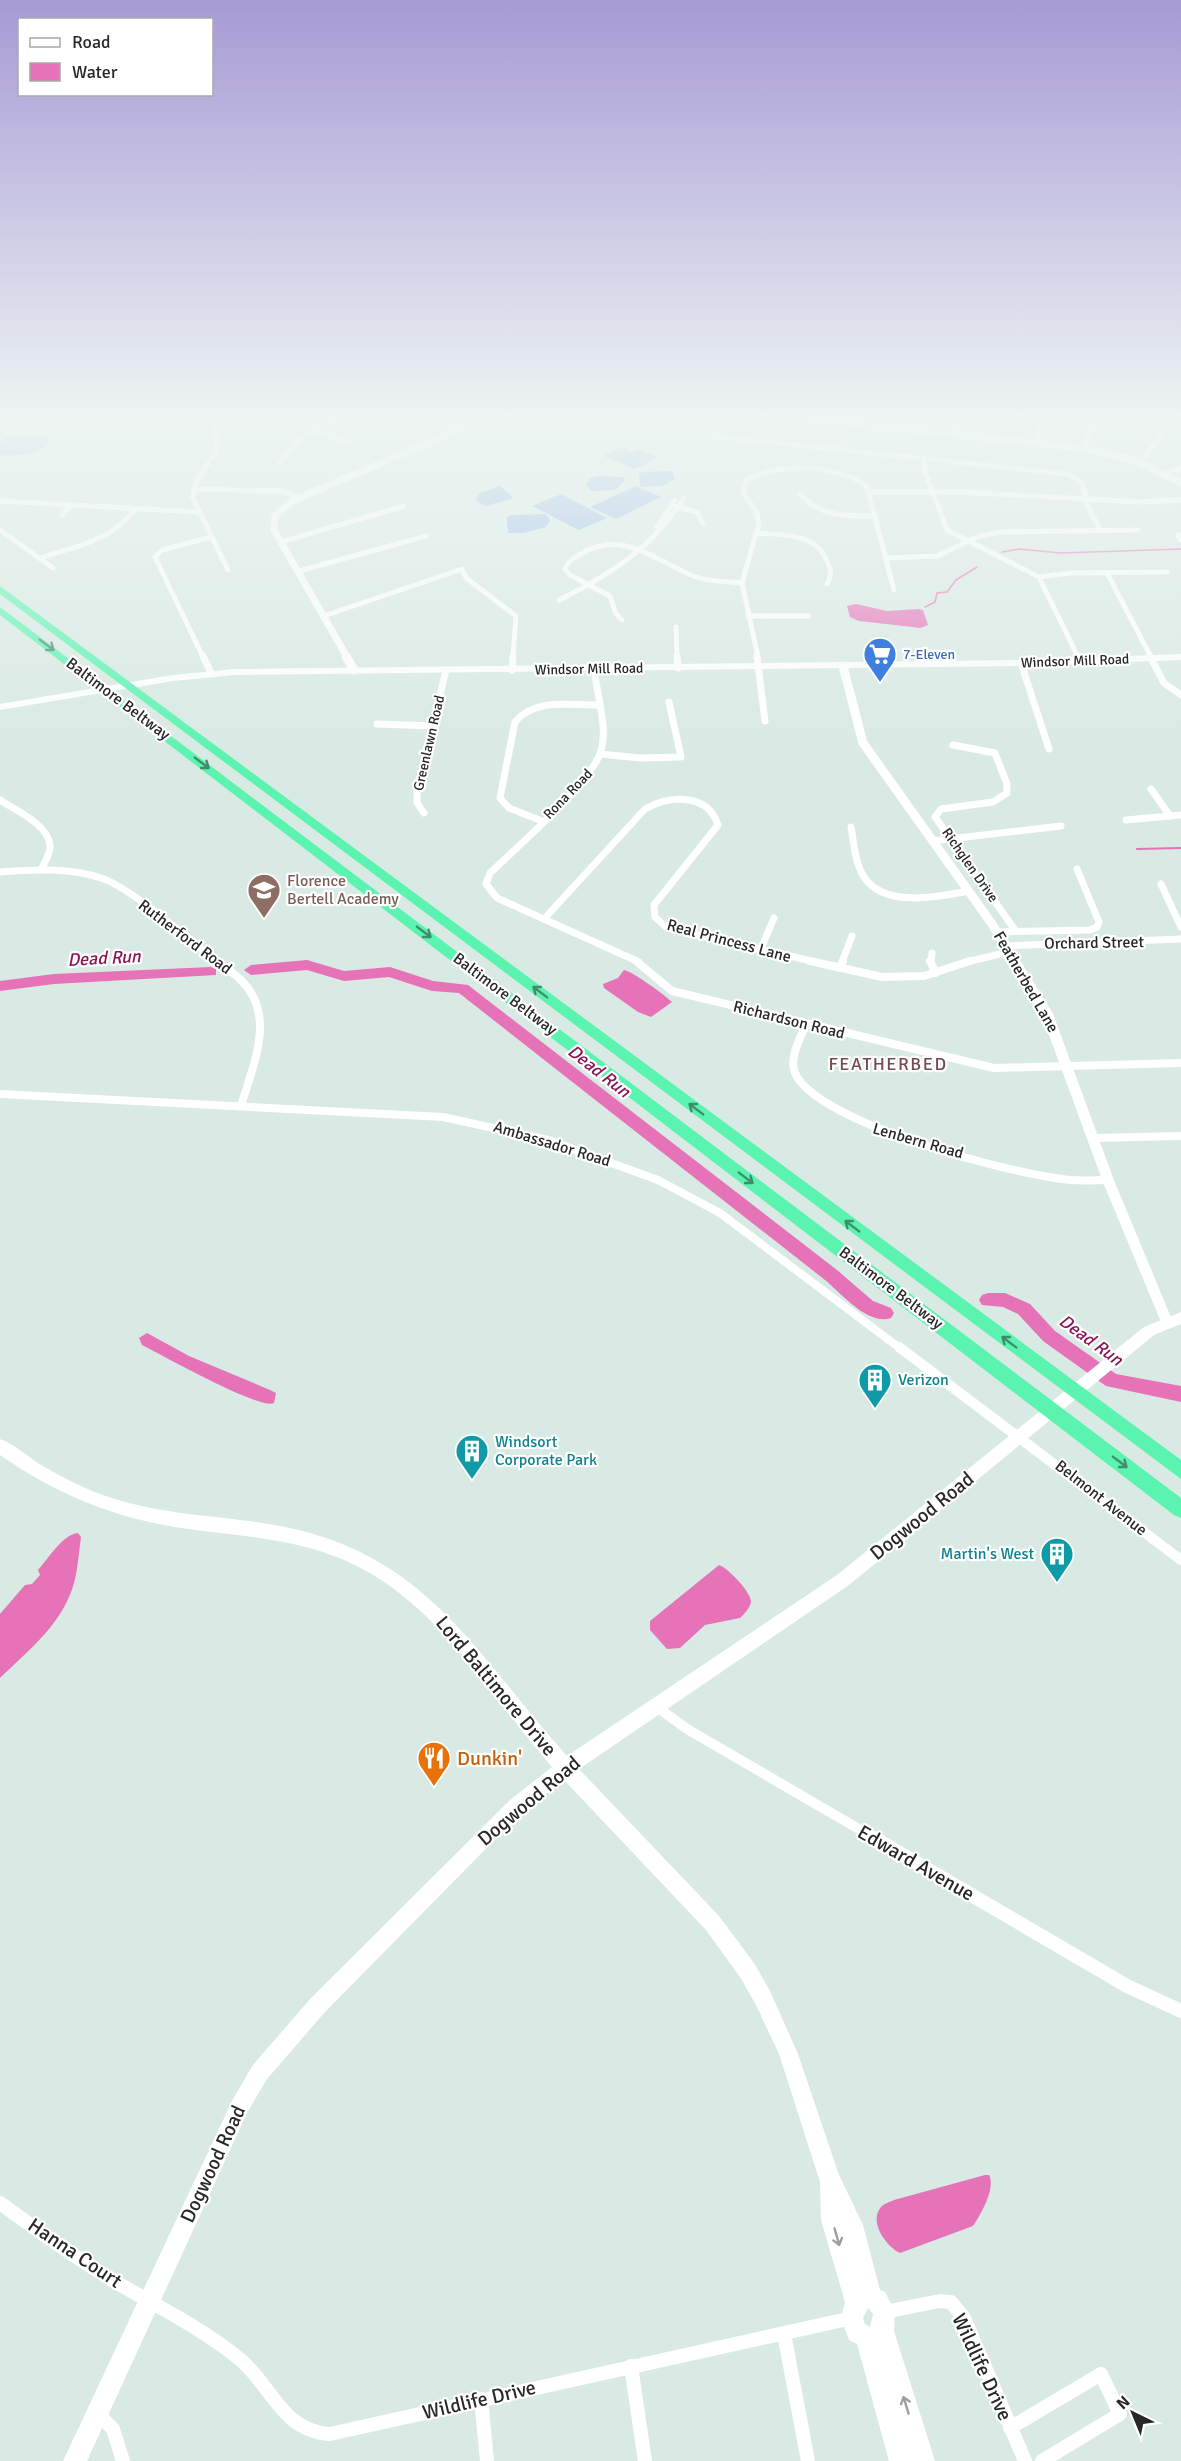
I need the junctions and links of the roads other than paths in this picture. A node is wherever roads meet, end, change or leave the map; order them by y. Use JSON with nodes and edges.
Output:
{"nodes":[{"id":1,"x":1,"y":531,"type":"edge"},
{"id":2,"x":116,"y":531,"type":"edge"},
{"id":3,"x":208,"y":531,"type":"edge"},
{"id":4,"x":274,"y":531,"type":"edge"},
{"id":5,"x":319,"y":531,"type":"edge"},
{"id":6,"x":654,"y":531,"type":"edge"},
{"id":7,"x":661,"y":531,"type":"edge"},
{"id":8,"x":878,"y":531,"type":"edge"},
{"id":9,"x":948,"y":531,"type":"edge"},
{"id":10,"x":1101,"y":531,"type":"joint"},
{"id":11,"x":1107,"y":531,"type":"edge"},
{"id":12,"x":757,"y":533,"type":"joint"},
{"id":13,"x":1181,"y":535,"type":"edge"},
{"id":14,"x":426,"y":536,"type":"dead end"},
{"id":15,"x":211,"y":537,"type":"junction"},
{"id":16,"x":1181,"y":540,"type":"edge"},
{"id":17,"x":281,"y":542,"type":"junction"},
{"id":18,"x":967,"y":542,"type":"junction"},
{"id":19,"x":639,"y":549,"type":"junction"},
{"id":20,"x":40,"y":558,"type":"junction"},
{"id":21,"x":885,"y":558,"type":"junction"},
{"id":22,"x":53,"y":568,"type":"dead end"},
{"id":23,"x":228,"y":570,"type":"dead end"},
{"id":24,"x":299,"y":572,"type":"junction"},
{"id":25,"x":1167,"y":572,"type":"dead end"},
{"id":26,"x":1107,"y":573,"type":"junction"},
{"id":27,"x":1039,"y":577,"type":"junction"},
{"id":28,"x":587,"y":583,"type":"junction"},
{"id":29,"x":742,"y":583,"type":"junction"},
{"id":30,"x":827,"y":584,"type":"dead end"},
{"id":31,"x":0,"y":589,"type":"edge"},
{"id":32,"x":894,"y":590,"type":"dead end"},
{"id":33,"x":556,"y":598,"type":"dead end"},
{"id":34,"x":0,"y":610,"type":"edge"},
{"id":35,"x":324,"y":616,"type":"junction"},
{"id":36,"x":748,"y":616,"type":"junction"},
{"id":37,"x":809,"y":616,"type":"dead end"},
{"id":38,"x":622,"y":620,"type":"dead end"},
{"id":39,"x":676,"y":627,"type":"dead end"},
{"id":40,"x":1181,"y":657,"type":"edge"},
{"id":41,"x":1152,"y":658,"type":"junction"},
{"id":42,"x":1080,"y":661,"type":"junction"},
{"id":43,"x":1021,"y":663,"type":"junction"},
{"id":44,"x":843,"y":666,"type":"junction"},
{"id":45,"x":760,"y":667,"type":"junction"},
{"id":46,"x":678,"y":668,"type":"junction"},
{"id":47,"x":354,"y":669,"type":"junction"},
{"id":48,"x":594,"y":669,"type":"junction"},
{"id":49,"x":446,"y":670,"type":"junction"},
{"id":50,"x":512,"y":670,"type":"junction"},
{"id":51,"x":212,"y":673,"type":"junction"},
{"id":52,"x":1181,"y":695,"type":"edge"},
{"id":53,"x":669,"y":702,"type":"dead end"},
{"id":54,"x":597,"y":705,"type":"junction"},
{"id":55,"x":0,"y":707,"type":"edge"},
{"id":56,"x":765,"y":721,"type":"dead end"},
{"id":57,"x":377,"y":724,"type":"dead end"},
{"id":58,"x":433,"y":726,"type":"junction"},
{"id":59,"x":953,"y":746,"type":"dead end"},
{"id":60,"x":1049,"y":749,"type":"dead end"},
{"id":61,"x":600,"y":754,"type":"junction"},
{"id":62,"x":1151,"y":789,"type":"dead end"},
{"id":63,"x":0,"y":800,"type":"edge"},
{"id":64,"x":424,"y":813,"type":"dead end"},
{"id":65,"x":1181,"y":815,"type":"edge"},
{"id":66,"x":1170,"y":816,"type":"junction"},
{"id":67,"x":1126,"y":820,"type":"dead end"},
{"id":68,"x":542,"y":821,"type":"junction"},
{"id":69,"x":1061,"y":826,"type":"dead end"},
{"id":70,"x":851,"y":827,"type":"dead end"},
{"id":71,"x":952,"y":837,"type":"junction"},
{"id":72,"x":522,"y":840,"type":"joint"},
{"id":73,"x":932,"y":841,"type":"junction"},
{"id":74,"x":42,"y":868,"type":"junction"},
{"id":75,"x":1077,"y":869,"type":"dead end"},
{"id":76,"x":0,"y":872,"type":"edge"},
{"id":77,"x":1161,"y":884,"type":"dead end"},
{"id":78,"x":969,"y":891,"type":"junction"},
{"id":79,"x":774,"y":918,"type":"dead end"},
{"id":80,"x":544,"y":919,"type":"junction"},
{"id":81,"x":1181,"y":927,"type":"edge"},
{"id":82,"x":1016,"y":930,"type":"junction"},
{"id":83,"x":997,"y":932,"type":"junction"},
{"id":84,"x":852,"y":936,"type":"dead end"},
{"id":85,"x":1181,"y":939,"type":"edge"},
{"id":86,"x":1008,"y":949,"type":"junction"},
{"id":87,"x":760,"y":951,"type":"junction"},
{"id":88,"x":932,"y":953,"type":"dead end"},
{"id":89,"x":840,"y":968,"type":"junction"},
{"id":90,"x":936,"y":973,"type":"junction"},
{"id":91,"x":806,"y":1025,"type":"junction"},
{"id":92,"x":1181,"y":1063,"type":"edge"},
{"id":93,"x":1069,"y":1067,"type":"junction"},
{"id":94,"x":0,"y":1094,"type":"edge"},
{"id":95,"x":241,"y":1106,"type":"junction"},
{"id":96,"x":1181,"y":1136,"type":"edge"},
{"id":97,"x":1094,"y":1138,"type":"junction"},
{"id":98,"x":1108,"y":1180,"type":"junction"},
{"id":99,"x":1174,"y":1320,"type":"edge"},
{"id":100,"x":1021,"y":1436,"type":"junction"},
{"id":101,"x":0,"y":1446,"type":"edge"},
{"id":102,"x":1181,"y":1471,"type":"edge"},
{"id":103,"x":1181,"y":1509,"type":"edge"},
{"id":104,"x":1181,"y":1560,"type":"edge"},
{"id":105,"x":657,"y":1707,"type":"junction"},
{"id":106,"x":565,"y":1768,"type":"junction"},
{"id":107,"x":1181,"y":2011,"type":"edge"},
{"id":108,"x":0,"y":2203,"type":"edge"},
{"id":109,"x":150,"y":2302,"type":"junction"},
{"id":110,"x":869,"y":2317,"type":"junction"},
{"id":111,"x":784,"y":2334,"type":"junction"},
{"id":112,"x":630,"y":2366,"type":"junction"},
{"id":113,"x":481,"y":2399,"type":"junction"},
{"id":114,"x":98,"y":2414,"type":"junction"},
{"id":115,"x":1010,"y":2428,"type":"junction"},
{"id":116,"x":75,"y":2461,"type":"edge"},
{"id":117,"x":123,"y":2461,"type":"edge"},
{"id":118,"x":487,"y":2461,"type":"edge"},
{"id":119,"x":645,"y":2461,"type":"edge"},
{"id":120,"x":808,"y":2461,"type":"edge"},
{"id":121,"x":902,"y":2461,"type":"edge"},
{"id":122,"x":923,"y":2461,"type":"edge"},
{"id":123,"x":1025,"y":2461,"type":"edge"},
{"id":124,"x":1042,"y":2461,"type":"edge"}],
"edges":[{"from":1,"to":20,"type":"street"},
{"from":2,"to":20,"type":"street"},
{"from":3,"to":15,"type":"street"},
{"from":4,"to":17,"type":"street"},
{"from":5,"to":17,"type":"street"},
{"from":6,"to":19,"type":"street"},
{"from":7,"to":19,"type":"street"},
{"from":8,"to":21,"type":"street"},
{"from":9,"to":18,"type":"street"},
{"from":10,"to":11,"type":"street"},
{"from":10,"to":18,"type":"street"},
{"from":12,"to":29,"type":"street"},
{"from":12,"to":30,"type":"street"},
{"from":13,"to":16,"type":"street"},
{"from":14,"to":24,"type":"street"},
{"from":15,"to":23,"type":"street"},
{"from":15,"to":51,"type":"street"},
{"from":17,"to":24,"type":"street"},
{"from":18,"to":21,"type":"street"},
{"from":18,"to":27,"type":"street"},
{"from":19,"to":28,"type":"street"},
{"from":19,"to":28,"type":"street"},
{"from":19,"to":29,"type":"street"},
{"from":20,"to":22,"type":"street"},
{"from":21,"to":32,"type":"street"},
{"from":24,"to":35,"type":"street"},
{"from":25,"to":26,"type":"street"},
{"from":26,"to":27,"type":"street"},
{"from":26,"to":41,"type":"street"},
{"from":27,"to":42,"type":"street"},
{"from":28,"to":33,"type":"street"},
{"from":28,"to":38,"type":"street"},
{"from":29,"to":36,"type":"street"},
{"from":102,"to":31,"type":"highway","name":"Baltimore Beltway","one_way":true},
{"from":34,"to":103,"type":"highway","name":"Baltimore Beltway","one_way":true},
{"from":35,"to":47,"type":"street"},
{"from":35,"to":50,"type":"street"},
{"from":36,"to":37,"type":"street"},
{"from":36,"to":45,"type":"street"},
{"from":39,"to":46,"type":"street"},
{"from":40,"to":41,"type":"main road","name":"Windsor Mill Road"},
{"from":41,"to":42,"type":"main road","name":"Windsor Mill Road"},
{"from":41,"to":52,"type":"street"},
{"from":42,"to":43,"type":"main road","name":"Windsor Mill Road"},
{"from":43,"to":44,"type":"main road","name":"Windsor Mill Road"},
{"from":43,"to":60,"type":"street"},
{"from":44,"to":45,"type":"main road","name":"Windsor Mill Road"},
{"from":44,"to":73,"type":"street","name":"Featherbed Lane"},
{"from":45,"to":46,"type":"main road","name":"Windsor Mill Road"},
{"from":45,"to":56,"type":"street"},
{"from":46,"to":48,"type":"main road","name":"Windsor Mill Road"},
{"from":47,"to":49,"type":"main road","name":"Windsor Mill Road"},
{"from":47,"to":51,"type":"main road","name":"Windsor Mill Road"},
{"from":48,"to":50,"type":"main road","name":"Windsor Mill Road"},
{"from":48,"to":54,"type":"street","name":"Rona Road"},
{"from":49,"to":50,"type":"main road","name":"Windsor Mill Road"},
{"from":49,"to":58,"type":"street","name":"Greenlawn Road"},
{"from":51,"to":55,"type":"main road","name":"Windsor Mill Road"},
{"from":53,"to":61,"type":"street"},
{"from":54,"to":61,"type":"street","name":"Rona Road"},
{"from":54,"to":68,"type":"street"},
{"from":57,"to":58,"type":"street"},
{"from":58,"to":64,"type":"street","name":"Greenlawn Road"},
{"from":59,"to":71,"type":"street","name":"Richglen Drive"},
{"from":61,"to":68,"type":"street","name":"Rona Road"},
{"from":62,"to":66,"type":"street"},
{"from":63,"to":74,"type":"street"},
{"from":65,"to":66,"type":"street"},
{"from":66,"to":67,"type":"street"},
{"from":68,"to":72,"type":"street","name":"Rona Road"},
{"from":69,"to":71,"type":"street"},
{"from":70,"to":78,"type":"street"},
{"from":71,"to":73,"type":"street"},
{"from":71,"to":82,"type":"street","name":"Richglen Drive"},
{"from":72,"to":80,"type":"street","name":"Richardson Road"},
{"from":73,"to":78,"type":"street","name":"Featherbed Lane"},
{"from":74,"to":76,"type":"street","name":"Rutherford Road"},
{"from":74,"to":95,"type":"street","name":"Rutherford Road"},
{"from":75,"to":82,"type":"street"},
{"from":77,"to":81,"type":"street"},
{"from":78,"to":83,"type":"street","name":"Featherbed Lane"},
{"from":79,"to":87,"type":"street"},
{"from":80,"to":87,"type":"street","name":"Real Princess Lane"},
{"from":80,"to":91,"type":"street","name":"Richardson Road"},
{"from":82,"to":83,"type":"street"},
{"from":83,"to":86,"type":"street","name":"Featherbed Lane"},
{"from":84,"to":89,"type":"street"},
{"from":85,"to":86,"type":"street","name":"Orchard Street"},
{"from":86,"to":90,"type":"street","name":"Real Princess Lane"},
{"from":86,"to":93,"type":"street","name":"Featherbed Lane"},
{"from":87,"to":89,"type":"street","name":"Real Princess Lane"},
{"from":88,"to":90,"type":"street"},
{"from":89,"to":90,"type":"street","name":"Real Princess Lane"},
{"from":91,"to":93,"type":"street","name":"Richardson Road"},
{"from":91,"to":98,"type":"street","name":"Lenbern Road"},
{"from":92,"to":93,"type":"street","name":"Richardson Road"},
{"from":93,"to":97,"type":"street","name":"Featherbed Lane"},
{"from":94,"to":95,"type":"street","name":"Ambassador Road"},
{"from":95,"to":100,"type":"street","name":"Ambassador Road"},
{"from":96,"to":97,"type":"street"},
{"from":97,"to":98,"type":"street","name":"Featherbed Lane"},
{"from":98,"to":99,"type":"street","name":"Featherbed Lane"},
{"from":99,"to":100,"type":"main road","name":"Dogwood Road"},
{"from":100,"to":104,"type":"street","name":"Belmont Avenue"},
{"from":100,"to":105,"type":"main road","name":"Dogwood Road"},
{"from":101,"to":106,"type":"main road","name":"Lord Baltimore Drive"},
{"from":105,"to":106,"type":"main road","name":"Dogwood Road"},
{"from":105,"to":107,"type":"street","name":"Edward Avenue"},
{"from":106,"to":109,"type":"main road","name":"Dogwood Road"},
{"from":106,"to":110,"type":"main road","name":"Lord Baltimore Drive"},
{"from":108,"to":109,"type":"street","name":"Hanna Court"},
{"from":109,"to":113,"type":"street","name":"Wildlife Drive"},
{"from":109,"to":114,"type":"main road","name":"Dogwood Road"},
{"from":110,"to":111,"type":"street","name":"Wildlife Drive"},
{"from":110,"to":115,"type":"street","name":"Wildlife Drive"},
{"from":110,"to":121,"type":"main road","name":"Lord Baltimore Drive"},
{"from":122,"to":110,"type":"main road","name":"Lord Baltimore Drive","one_way":true},
{"from":111,"to":112,"type":"street","name":"Wildlife Drive"},
{"from":111,"to":120,"type":"street"},
{"from":112,"to":113,"type":"street","name":"Wildlife Drive"},
{"from":112,"to":119,"type":"street"},
{"from":113,"to":118,"type":"street"},
{"from":114,"to":116,"type":"main road","name":"Dogwood Road"},
{"from":114,"to":117,"type":"street"},
{"from":115,"to":123,"type":"street","name":"Wildlife Drive"},
{"from":115,"to":124,"type":"street","name":"Wildlife Drive"}]}
